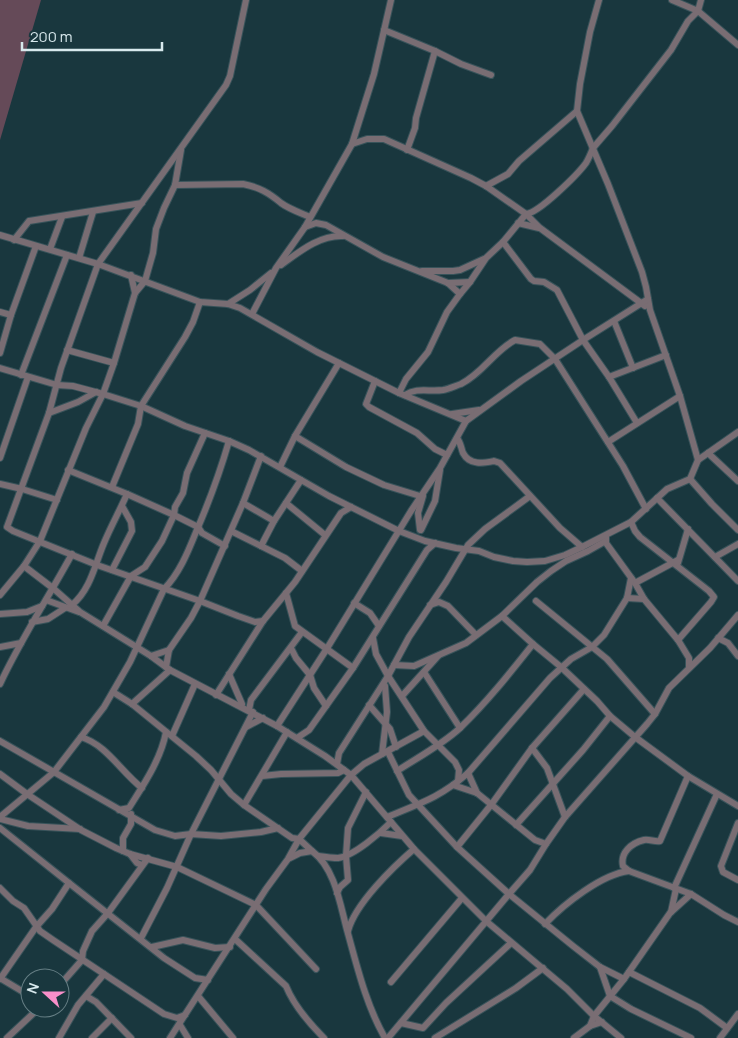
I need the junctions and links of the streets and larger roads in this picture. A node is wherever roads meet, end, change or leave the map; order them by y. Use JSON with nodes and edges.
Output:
{"nodes":[{"id":1,"x":246,"y":0,"type":"edge"},
{"id":2,"x":391,"y":0,"type":"edge"},
{"id":3,"x":598,"y":0,"type":"edge"},
{"id":4,"x":672,"y":0,"type":"edge"},
{"id":5,"x":701,"y":0,"type":"edge"},
{"id":6,"x":698,"y":11,"type":"junction"},
{"id":7,"x":384,"y":30,"type":"junction"},
{"id":8,"x":738,"y":44,"type":"edge"},
{"id":9,"x":435,"y":51,"type":"junction"},
{"id":10,"x":491,"y":75,"type":"dead end"},
{"id":11,"x":577,"y":111,"type":"junction"},
{"id":12,"x":352,"y":144,"type":"junction"},
{"id":13,"x":182,"y":148,"type":"junction"},
{"id":14,"x":593,"y":148,"type":"junction"},
{"id":15,"x":407,"y":150,"type":"junction"},
{"id":16,"x":175,"y":185,"type":"junction"},
{"id":17,"x":486,"y":186,"type":"junction"},
{"id":18,"x":143,"y":203,"type":"junction"},
{"id":19,"x":93,"y":212,"type":"junction"},
{"id":20,"x":526,"y":214,"type":"junction"},
{"id":21,"x":62,"y":217,"type":"junction"},
{"id":22,"x":310,"y":217,"type":"junction"},
{"id":23,"x":518,"y":223,"type":"junction"},
{"id":24,"x":305,"y":227,"type":"junction"},
{"id":25,"x":540,"y":228,"type":"junction"},
{"id":26,"x":0,"y":236,"type":"edge"},
{"id":27,"x":345,"y":236,"type":"junction"},
{"id":28,"x":14,"y":240,"type":"junction"},
{"id":29,"x":503,"y":242,"type":"junction"},
{"id":30,"x":36,"y":246,"type":"junction"},
{"id":31,"x":50,"y":250,"type":"junction"},
{"id":32,"x":67,"y":254,"type":"junction"},
{"id":33,"x":79,"y":258,"type":"junction"},
{"id":34,"x":486,"y":258,"type":"junction"},
{"id":35,"x":98,"y":264,"type":"junction"},
{"id":36,"x":276,"y":268,"type":"junction"},
{"id":37,"x":418,"y":271,"type":"junction"},
{"id":38,"x":131,"y":275,"type":"junction"},
{"id":39,"x":145,"y":281,"type":"junction"},
{"id":40,"x":470,"y":282,"type":"junction"},
{"id":41,"x":448,"y":284,"type":"junction"},
{"id":42,"x":135,"y":293,"type":"junction"},
{"id":43,"x":460,"y":294,"type":"junction"},
{"id":44,"x":645,"y":301,"type":"junction"},
{"id":45,"x":200,"y":302,"type":"junction"},
{"id":46,"x":228,"y":304,"type":"junction"},
{"id":47,"x":0,"y":312,"type":"edge"},
{"id":48,"x":252,"y":314,"type":"junction"},
{"id":49,"x":11,"y":315,"type":"junction"},
{"id":50,"x":614,"y":321,"type":"junction"},
{"id":51,"x":583,"y":340,"type":"junction"},
{"id":52,"x":67,"y":350,"type":"junction"},
{"id":53,"x":0,"y":353,"type":"edge"},
{"id":54,"x":666,"y":355,"type":"junction"},
{"id":55,"x":555,"y":359,"type":"junction"},
{"id":56,"x":114,"y":363,"type":"junction"},
{"id":57,"x":339,"y":363,"type":"junction"},
{"id":58,"x":0,"y":368,"type":"edge"},
{"id":59,"x":633,"y":368,"type":"junction"},
{"id":60,"x":25,"y":376,"type":"junction"},
{"id":61,"x":610,"y":377,"type":"junction"},
{"id":62,"x":375,"y":381,"type":"junction"},
{"id":63,"x":57,"y":385,"type":"junction"},
{"id":64,"x":100,"y":393,"type":"junction"},
{"id":65,"x":402,"y":394,"type":"junction"},
{"id":66,"x":680,"y":396,"type":"junction"},
{"id":67,"x":141,"y":406,"type":"junction"},
{"id":68,"x":482,"y":410,"type":"junction"},
{"id":69,"x":49,"y":413,"type":"junction"},
{"id":70,"x":450,"y":415,"type":"junction"},
{"id":71,"x":466,"y":421,"type":"junction"},
{"id":72,"x":637,"y":423,"type":"junction"},
{"id":73,"x":738,"y":432,"type":"edge"},
{"id":74,"x":204,"y":433,"type":"junction"},
{"id":75,"x":295,"y":436,"type":"junction"},
{"id":76,"x":457,"y":438,"type":"junction"},
{"id":77,"x":229,"y":441,"type":"junction"},
{"id":78,"x":608,"y":442,"type":"junction"},
{"id":79,"x":708,"y":453,"type":"junction"},
{"id":80,"x":447,"y":455,"type":"junction"},
{"id":81,"x":262,"y":456,"type":"junction"},
{"id":82,"x":0,"y":458,"type":"edge"},
{"id":83,"x":698,"y":460,"type":"junction"},
{"id":84,"x":280,"y":467,"type":"junction"},
{"id":85,"x":440,"y":468,"type":"junction"},
{"id":86,"x":68,"y":470,"type":"junction"},
{"id":87,"x":690,"y":479,"type":"junction"},
{"id":88,"x":301,"y":480,"type":"junction"},
{"id":89,"x":738,"y":481,"type":"edge"},
{"id":90,"x":0,"y":484,"type":"edge"},
{"id":91,"x":112,"y":487,"type":"junction"},
{"id":92,"x":22,"y":489,"type":"junction"},
{"id":93,"x":127,"y":494,"type":"junction"},
{"id":94,"x":422,"y":494,"type":"junction"},
{"id":95,"x":530,"y":496,"type":"junction"},
{"id":96,"x":657,"y":498,"type":"junction"},
{"id":97,"x":57,"y":500,"type":"junction"},
{"id":98,"x":343,"y":502,"type":"junction"},
{"id":99,"x":243,"y":503,"type":"junction"},
{"id":100,"x":286,"y":503,"type":"junction"},
{"id":101,"x":122,"y":506,"type":"junction"},
{"id":102,"x":351,"y":507,"type":"junction"},
{"id":103,"x":646,"y":509,"type":"junction"},
{"id":104,"x":341,"y":512,"type":"junction"},
{"id":105,"x":174,"y":515,"type":"junction"},
{"id":106,"x":274,"y":521,"type":"junction"},
{"id":107,"x":631,"y":522,"type":"junction"},
{"id":108,"x":198,"y":528,"type":"junction"},
{"id":109,"x":688,"y":529,"type":"junction"},
{"id":110,"x":420,"y":530,"type":"junction"},
{"id":111,"x":738,"y":530,"type":"edge"},
{"id":112,"x":231,"y":531,"type":"junction"},
{"id":113,"x":399,"y":531,"type":"junction"},
{"id":114,"x":325,"y":535,"type":"junction"},
{"id":115,"x":695,"y":536,"type":"junction"},
{"id":116,"x":603,"y":540,"type":"junction"},
{"id":117,"x":686,"y":540,"type":"junction"},
{"id":118,"x":40,"y":541,"type":"junction"},
{"id":119,"x":425,"y":541,"type":"junction"},
{"id":120,"x":435,"y":543,"type":"junction"},
{"id":121,"x":738,"y":544,"type":"edge"},
{"id":122,"x":225,"y":546,"type":"junction"},
{"id":123,"x":261,"y":546,"type":"junction"},
{"id":124,"x":582,"y":547,"type":"junction"},
{"id":125,"x":456,"y":548,"type":"junction"},
{"id":126,"x":427,"y":550,"type":"junction"},
{"id":127,"x":465,"y":550,"type":"junction"},
{"id":128,"x":72,"y":554,"type":"junction"},
{"id":129,"x":715,"y":557,"type":"junction"},
{"id":130,"x":460,"y":558,"type":"junction"},
{"id":131,"x":676,"y":563,"type":"junction"},
{"id":132,"x":97,"y":565,"type":"junction"},
{"id":133,"x":24,"y":566,"type":"junction"},
{"id":134,"x":112,"y":570,"type":"junction"},
{"id":135,"x":302,"y":571,"type":"junction"},
{"id":136,"x":131,"y":576,"type":"junction"},
{"id":137,"x":633,"y":581,"type":"junction"},
{"id":138,"x":738,"y":581,"type":"edge"},
{"id":139,"x":54,"y":589,"type":"junction"},
{"id":140,"x":164,"y":589,"type":"junction"},
{"id":141,"x":286,"y":593,"type":"junction"},
{"id":142,"x":0,"y":595,"type":"edge"},
{"id":143,"x":627,"y":598,"type":"junction"},
{"id":144,"x":644,"y":599,"type":"junction"},
{"id":145,"x":200,"y":601,"type":"junction"},
{"id":146,"x":536,"y":601,"type":"dead end"},
{"id":147,"x":44,"y":603,"type":"junction"},
{"id":148,"x":354,"y":603,"type":"junction"},
{"id":149,"x":72,"y":605,"type":"junction"},
{"id":150,"x":430,"y":605,"type":"junction"},
{"id":151,"x":65,"y":608,"type":"junction"},
{"id":152,"x":80,"y":612,"type":"junction"},
{"id":153,"x":0,"y":614,"type":"edge"},
{"id":154,"x":738,"y":615,"type":"edge"},
{"id":155,"x":502,"y":616,"type":"junction"},
{"id":156,"x":32,"y":622,"type":"junction"},
{"id":157,"x":255,"y":622,"type":"junction"},
{"id":158,"x":263,"y":622,"type":"junction"},
{"id":159,"x":103,"y":626,"type":"junction"},
{"id":160,"x":379,"y":626,"type":"junction"},
{"id":161,"x":258,"y":629,"type":"junction"},
{"id":162,"x":302,"y":632,"type":"junction"},
{"id":163,"x":476,"y":635,"type":"junction"},
{"id":164,"x":373,"y":638,"type":"junction"},
{"id":165,"x":718,"y":638,"type":"junction"},
{"id":166,"x":678,"y":640,"type":"junction"},
{"id":167,"x":586,"y":641,"type":"junction"},
{"id":168,"x":21,"y":643,"type":"junction"},
{"id":169,"x":533,"y":644,"type":"junction"},
{"id":170,"x":136,"y":646,"type":"junction"},
{"id":171,"x":592,"y":646,"type":"junction"},
{"id":172,"x":0,"y":647,"type":"edge"},
{"id":173,"x":291,"y":648,"type":"junction"},
{"id":174,"x":169,"y":650,"type":"junction"},
{"id":175,"x":326,"y":650,"type":"junction"},
{"id":176,"x":586,"y":650,"type":"junction"},
{"id":177,"x":439,"y":655,"type":"junction"},
{"id":178,"x":151,"y":656,"type":"junction"},
{"id":179,"x":738,"y":656,"type":"edge"},
{"id":180,"x":692,"y":659,"type":"junction"},
{"id":181,"x":394,"y":665,"type":"junction"},
{"id":182,"x":561,"y":667,"type":"junction"},
{"id":183,"x":353,"y":668,"type":"junction"},
{"id":184,"x":168,"y":669,"type":"junction"},
{"id":185,"x":424,"y":672,"type":"junction"},
{"id":186,"x":229,"y":674,"type":"junction"},
{"id":187,"x":310,"y":675,"type":"junction"},
{"id":188,"x":388,"y":676,"type":"junction"},
{"id":189,"x":0,"y":684,"type":"edge"},
{"id":190,"x":195,"y":684,"type":"junction"},
{"id":191,"x":384,"y":686,"type":"junction"},
{"id":192,"x":395,"y":687,"type":"junction"},
{"id":193,"x":584,"y":689,"type":"junction"},
{"id":194,"x":113,"y":692,"type":"junction"},
{"id":195,"x":216,"y":694,"type":"junction"},
{"id":196,"x":402,"y":696,"type":"junction"},
{"id":197,"x":251,"y":700,"type":"junction"},
{"id":198,"x":132,"y":704,"type":"junction"},
{"id":199,"x":370,"y":704,"type":"junction"},
{"id":200,"x":241,"y":705,"type":"junction"},
{"id":201,"x":326,"y":706,"type":"junction"},
{"id":202,"x":251,"y":711,"type":"junction"},
{"id":203,"x":655,"y":714,"type":"junction"},
{"id":204,"x":610,"y":716,"type":"junction"},
{"id":205,"x":263,"y":718,"type":"junction"},
{"id":206,"x":386,"y":724,"type":"junction"},
{"id":207,"x":277,"y":726,"type":"junction"},
{"id":208,"x":246,"y":728,"type":"junction"},
{"id":209,"x":460,"y":728,"type":"junction"},
{"id":210,"x":309,"y":730,"type":"junction"},
{"id":211,"x":424,"y":731,"type":"junction"},
{"id":212,"x":287,"y":732,"type":"junction"},
{"id":213,"x":169,"y":734,"type":"junction"},
{"id":214,"x":81,"y":737,"type":"junction"},
{"id":215,"x":636,"y":737,"type":"junction"},
{"id":216,"x":297,"y":738,"type":"junction"},
{"id":217,"x":0,"y":741,"type":"edge"},
{"id":218,"x":437,"y":744,"type":"junction"},
{"id":219,"x":310,"y":746,"type":"junction"},
{"id":220,"x":396,"y":747,"type":"junction"},
{"id":221,"x":532,"y":748,"type":"junction"},
{"id":222,"x":339,"y":753,"type":"junction"},
{"id":223,"x":385,"y":753,"type":"junction"},
{"id":224,"x":325,"y":756,"type":"junction"},
{"id":225,"x":337,"y":764,"type":"junction"},
{"id":226,"x":211,"y":770,"type":"junction"},
{"id":227,"x":344,"y":770,"type":"junction"},
{"id":228,"x":459,"y":770,"type":"junction"},
{"id":229,"x":397,"y":771,"type":"junction"},
{"id":230,"x":54,"y":772,"type":"junction"},
{"id":231,"x":224,"y":772,"type":"junction"},
{"id":232,"x":467,"y":773,"type":"junction"},
{"id":233,"x":0,"y":774,"type":"edge"},
{"id":234,"x":351,"y":775,"type":"junction"},
{"id":235,"x":262,"y":776,"type":"junction"},
{"id":236,"x":688,"y":776,"type":"junction"},
{"id":237,"x":219,"y":781,"type":"junction"},
{"id":238,"x":456,"y":783,"type":"junction"},
{"id":239,"x":553,"y":784,"type":"junction"},
{"id":240,"x":142,"y":788,"type":"junction"},
{"id":241,"x":366,"y":792,"type":"junction"},
{"id":242,"x":477,"y":793,"type":"junction"},
{"id":243,"x":27,"y":794,"type":"junction"},
{"id":244,"x":717,"y":794,"type":"junction"},
{"id":245,"x":244,"y":805,"type":"junction"},
{"id":246,"x":418,"y":805,"type":"junction"},
{"id":247,"x":491,"y":805,"type":"junction"},
{"id":248,"x":738,"y":806,"type":"edge"},
{"id":249,"x":130,"y":808,"type":"junction"},
{"id":250,"x":119,"y":810,"type":"junction"},
{"id":251,"x":132,"y":817,"type":"junction"},
{"id":252,"x":565,"y":817,"type":"junction"},
{"id":253,"x":0,"y":818,"type":"edge"},
{"id":254,"x":389,"y":820,"type":"junction"},
{"id":255,"x":738,"y":823,"type":"edge"},
{"id":256,"x":516,"y":825,"type":"junction"},
{"id":257,"x":0,"y":828,"type":"edge"},
{"id":258,"x":278,"y":828,"type":"junction"},
{"id":259,"x":81,"y":830,"type":"junction"},
{"id":260,"x":380,"y":833,"type":"junction"},
{"id":261,"x":191,"y":834,"type":"junction"},
{"id":262,"x":402,"y":836,"type":"junction"},
{"id":263,"x":292,"y":838,"type":"junction"},
{"id":264,"x":299,"y":839,"type":"junction"},
{"id":265,"x":535,"y":840,"type":"junction"},
{"id":266,"x":546,"y":844,"type":"junction"},
{"id":267,"x":295,"y":846,"type":"junction"},
{"id":268,"x":457,"y":847,"type":"junction"},
{"id":269,"x":414,"y":849,"type":"junction"},
{"id":270,"x":312,"y":851,"type":"junction"},
{"id":271,"x":122,"y":852,"type":"junction"},
{"id":272,"x":540,"y":852,"type":"junction"},
{"id":273,"x":130,"y":854,"type":"junction"},
{"id":274,"x":318,"y":856,"type":"junction"},
{"id":275,"x":346,"y":856,"type":"junction"},
{"id":276,"x":148,"y":858,"type":"junction"},
{"id":277,"x":338,"y":858,"type":"junction"},
{"id":278,"x":288,"y":859,"type":"junction"},
{"id":279,"x":139,"y":866,"type":"junction"},
{"id":280,"x":326,"y":866,"type":"junction"},
{"id":281,"x":178,"y":867,"type":"junction"},
{"id":282,"x":629,"y":871,"type":"junction"},
{"id":283,"x":679,"y":876,"type":"junction"},
{"id":284,"x":738,"y":880,"type":"edge"},
{"id":285,"x":70,"y":883,"type":"junction"},
{"id":286,"x":664,"y":884,"type":"junction"},
{"id":287,"x":0,"y":888,"type":"edge"},
{"id":288,"x":675,"y":888,"type":"junction"},
{"id":289,"x":337,"y":893,"type":"junction"},
{"id":290,"x":509,"y":894,"type":"junction"},
{"id":291,"x":691,"y":894,"type":"junction"},
{"id":292,"x":462,"y":898,"type":"junction"},
{"id":293,"x":256,"y":905,"type":"junction"},
{"id":294,"x":108,"y":912,"type":"junction"},
{"id":295,"x":670,"y":913,"type":"junction"},
{"id":296,"x":486,"y":921,"type":"junction"},
{"id":297,"x":738,"y":922,"type":"edge"},
{"id":298,"x":545,"y":924,"type":"junction"},
{"id":299,"x":36,"y":930,"type":"junction"},
{"id":300,"x":348,"y":932,"type":"junction"},
{"id":301,"x":141,"y":938,"type":"junction"},
{"id":302,"x":236,"y":938,"type":"junction"},
{"id":303,"x":511,"y":942,"type":"junction"},
{"id":304,"x":152,"y":947,"type":"junction"},
{"id":305,"x":230,"y":947,"type":"junction"},
{"id":306,"x":82,"y":960,"type":"junction"},
{"id":307,"x":534,"y":960,"type":"junction"},
{"id":308,"x":543,"y":968,"type":"junction"},
{"id":309,"x":600,"y":968,"type":"junction"},
{"id":310,"x":316,"y":969,"type":"dead end"},
{"id":311,"x":629,"y":972,"type":"junction"},
{"id":312,"x":70,"y":974,"type":"edge"},
{"id":313,"x":104,"y":974,"type":"junction"},
{"id":314,"x":533,"y":976,"type":"junction"},
{"id":315,"x":0,"y":978,"type":"edge"},
{"id":316,"x":196,"y":978,"type":"junction"},
{"id":317,"x":624,"y":979,"type":"junction"},
{"id":318,"x":208,"y":980,"type":"junction"},
{"id":319,"x":392,"y":982,"type":"dead end"},
{"id":320,"x":20,"y":990,"type":"edge"},
{"id":321,"x":200,"y":993,"type":"junction"},
{"id":322,"x":86,"y":996,"type":"junction"},
{"id":323,"x":610,"y":996,"type":"junction"},
{"id":324,"x":96,"y":1002,"type":"junction"},
{"id":325,"x":78,"y":1005,"type":"junction"},
{"id":326,"x":738,"y":1014,"type":"edge"},
{"id":327,"x":186,"y":1015,"type":"junction"},
{"id":328,"x":594,"y":1016,"type":"junction"},
{"id":329,"x":28,"y":1018,"type":"edge"},
{"id":330,"x":112,"y":1018,"type":"junction"},
{"id":331,"x":401,"y":1022,"type":"junction"},
{"id":332,"x":602,"y":1022,"type":"junction"},
{"id":333,"x":180,"y":1025,"type":"junction"},
{"id":334,"x":590,"y":1026,"type":"junction"},
{"id":335,"x":727,"y":1028,"type":"junction"},
{"id":336,"x":172,"y":1035,"type":"edge"},
{"id":337,"x":187,"y":1036,"type":"edge"},
{"id":338,"x":578,"y":1037,"type":"edge"},
{"id":339,"x":7,"y":1038,"type":"edge"},
{"id":340,"x":59,"y":1038,"type":"edge"},
{"id":341,"x":92,"y":1038,"type":"edge"},
{"id":342,"x":131,"y":1038,"type":"edge"},
{"id":343,"x":233,"y":1038,"type":"edge"},
{"id":344,"x":324,"y":1038,"type":"edge"},
{"id":345,"x":386,"y":1038,"type":"edge"},
{"id":346,"x":435,"y":1038,"type":"edge"},
{"id":347,"x":620,"y":1038,"type":"edge"},
{"id":348,"x":690,"y":1038,"type":"edge"},
{"id":349,"x":720,"y":1038,"type":"edge"}],
"edges":[{"from":1,"to":13,"type":"street"},
{"from":2,"to":7,"type":"street"},
{"from":3,"to":11,"type":"street"},
{"from":4,"to":6,"type":"street"},
{"from":5,"to":6,"type":"street"},
{"from":6,"to":8,"type":"street"},
{"from":6,"to":14,"type":"street"},
{"from":7,"to":9,"type":"street"},
{"from":7,"to":12,"type":"street"},
{"from":9,"to":10,"type":"street"},
{"from":9,"to":15,"type":"street"},
{"from":11,"to":14,"type":"street"},
{"from":11,"to":17,"type":"street"},
{"from":12,"to":15,"type":"street"},
{"from":12,"to":22,"type":"street"},
{"from":13,"to":16,"type":"street"},
{"from":13,"to":18,"type":"street"},
{"from":14,"to":20,"type":"street"},
{"from":14,"to":44,"type":"street"},
{"from":15,"to":17,"type":"street"},
{"from":16,"to":22,"type":"street"},
{"from":16,"to":39,"type":"street"},
{"from":17,"to":20,"type":"street"},
{"from":18,"to":19,"type":"street"},
{"from":18,"to":35,"type":"street"},
{"from":19,"to":21,"type":"street"},
{"from":19,"to":33,"type":"street"},
{"from":20,"to":23,"type":"street"},
{"from":20,"to":25,"type":"street"},
{"from":21,"to":28,"type":"street"},
{"from":21,"to":31,"type":"street"},
{"from":22,"to":24,"type":"street"},
{"from":23,"to":25,"type":"street"},
{"from":23,"to":29,"type":"street"},
{"from":24,"to":27,"type":"street"},
{"from":24,"to":36,"type":"street"},
{"from":25,"to":44,"type":"street"},
{"from":26,"to":28,"type":"street"},
{"from":27,"to":36,"type":"street"},
{"from":27,"to":37,"type":"street"},
{"from":28,"to":30,"type":"street"},
{"from":29,"to":34,"type":"street"},
{"from":29,"to":51,"type":"street"},
{"from":30,"to":31,"type":"street"},
{"from":30,"to":49,"type":"street"},
{"from":31,"to":32,"type":"street"},
{"from":32,"to":33,"type":"street"},
{"from":32,"to":60,"type":"street"},
{"from":33,"to":35,"type":"street"},
{"from":34,"to":37,"type":"street"},
{"from":34,"to":40,"type":"street"},
{"from":35,"to":38,"type":"street"},
{"from":35,"to":52,"type":"street"},
{"from":36,"to":46,"type":"street"},
{"from":36,"to":48,"type":"street"},
{"from":37,"to":41,"type":"street"},
{"from":38,"to":39,"type":"street"},
{"from":38,"to":42,"type":"street"},
{"from":39,"to":42,"type":"street"},
{"from":39,"to":45,"type":"street"},
{"from":40,"to":41,"type":"street"},
{"from":40,"to":43,"type":"street"},
{"from":41,"to":43,"type":"street"},
{"from":42,"to":56,"type":"street"},
{"from":43,"to":65,"type":"street"},
{"from":44,"to":50,"type":"street"},
{"from":44,"to":54,"type":"street"},
{"from":45,"to":46,"type":"street"},
{"from":45,"to":67,"type":"street"},
{"from":46,"to":48,"type":"street"},
{"from":47,"to":49,"type":"street"},
{"from":48,"to":57,"type":"street"},
{"from":49,"to":53,"type":"street"},
{"from":50,"to":51,"type":"street"},
{"from":50,"to":59,"type":"street"},
{"from":51,"to":55,"type":"street"},
{"from":51,"to":61,"type":"street"},
{"from":52,"to":56,"type":"street"},
{"from":52,"to":63,"type":"street"},
{"from":54,"to":59,"type":"street"},
{"from":54,"to":66,"type":"street"},
{"from":55,"to":65,"type":"street"},
{"from":55,"to":68,"type":"street"},
{"from":55,"to":78,"type":"street"},
{"from":56,"to":64,"type":"street"},
{"from":57,"to":62,"type":"street"},
{"from":57,"to":75,"type":"street"},
{"from":58,"to":60,"type":"street"},
{"from":59,"to":61,"type":"street"},
{"from":60,"to":63,"type":"street"},
{"from":60,"to":82,"type":"street"},
{"from":61,"to":72,"type":"street"},
{"from":62,"to":65,"type":"street"},
{"from":62,"to":80,"type":"street"},
{"from":63,"to":64,"type":"street"},
{"from":63,"to":69,"type":"street"},
{"from":64,"to":67,"type":"street"},
{"from":64,"to":69,"type":"street"},
{"from":64,"to":86,"type":"street"},
{"from":65,"to":70,"type":"street"},
{"from":66,"to":72,"type":"street"},
{"from":66,"to":83,"type":"street"},
{"from":67,"to":74,"type":"street"},
{"from":67,"to":91,"type":"street"},
{"from":68,"to":70,"type":"street"},
{"from":68,"to":71,"type":"street"},
{"from":69,"to":92,"type":"street"},
{"from":70,"to":71,"type":"street"},
{"from":71,"to":76,"type":"street"},
{"from":72,"to":78,"type":"street"},
{"from":73,"to":79,"type":"street"},
{"from":74,"to":77,"type":"street"},
{"from":74,"to":105,"type":"street"},
{"from":75,"to":84,"type":"street"},
{"from":75,"to":94,"type":"street"},
{"from":76,"to":80,"type":"street"},
{"from":76,"to":95,"type":"street"},
{"from":77,"to":81,"type":"street"},
{"from":77,"to":108,"type":"street"},
{"from":78,"to":103,"type":"street"},
{"from":79,"to":83,"type":"street"},
{"from":79,"to":89,"type":"street"},
{"from":80,"to":85,"type":"street"},
{"from":81,"to":84,"type":"street"},
{"from":81,"to":99,"type":"street"},
{"from":83,"to":87,"type":"street"},
{"from":84,"to":88,"type":"street"},
{"from":85,"to":94,"type":"street"},
{"from":85,"to":110,"type":"street"},
{"from":86,"to":91,"type":"street"},
{"from":86,"to":97,"type":"street"},
{"from":87,"to":96,"type":"street"},
{"from":87,"to":111,"type":"street"},
{"from":88,"to":98,"type":"street"},
{"from":88,"to":100,"type":"street"},
{"from":90,"to":92,"type":"street"},
{"from":91,"to":93,"type":"street"},
{"from":92,"to":97,"type":"street"},
{"from":92,"to":118,"type":"street"},
{"from":93,"to":101,"type":"street"},
{"from":93,"to":105,"type":"street"},
{"from":94,"to":110,"type":"street"},
{"from":94,"to":113,"type":"street"},
{"from":95,"to":124,"type":"street"},
{"from":95,"to":127,"type":"street"},
{"from":96,"to":103,"type":"street"},
{"from":96,"to":109,"type":"street"},
{"from":97,"to":118,"type":"street"},
{"from":98,"to":102,"type":"street"},
{"from":98,"to":104,"type":"street"},
{"from":99,"to":106,"type":"street"},
{"from":99,"to":112,"type":"street"},
{"from":100,"to":106,"type":"street"},
{"from":100,"to":114,"type":"street"},
{"from":101,"to":132,"type":"street"},
{"from":101,"to":134,"type":"street"},
{"from":102,"to":104,"type":"street"},
{"from":102,"to":113,"type":"street"},
{"from":103,"to":107,"type":"street"},
{"from":104,"to":114,"type":"street"},
{"from":105,"to":108,"type":"street"},
{"from":105,"to":136,"type":"street"},
{"from":106,"to":123,"type":"street"},
{"from":107,"to":116,"type":"street"},
{"from":107,"to":131,"type":"street"},
{"from":108,"to":122,"type":"street"},
{"from":108,"to":140,"type":"street"},
{"from":109,"to":115,"type":"street"},
{"from":109,"to":117,"type":"street"},
{"from":110,"to":119,"type":"street"},
{"from":112,"to":122,"type":"street"},
{"from":112,"to":123,"type":"street"},
{"from":113,"to":119,"type":"street"},
{"from":113,"to":148,"type":"street"},
{"from":114,"to":135,"type":"street"},
{"from":115,"to":117,"type":"street"},
{"from":115,"to":129,"type":"street"},
{"from":116,"to":124,"type":"street"},
{"from":116,"to":137,"type":"street"},
{"from":116,"to":155,"type":"street"},
{"from":117,"to":131,"type":"street"},
{"from":118,"to":128,"type":"street"},
{"from":118,"to":133,"type":"street"},
{"from":119,"to":120,"type":"street"},
{"from":119,"to":126,"type":"street"},
{"from":120,"to":125,"type":"street"},
{"from":120,"to":126,"type":"street"},
{"from":121,"to":129,"type":"street"},
{"from":122,"to":145,"type":"street"},
{"from":123,"to":135,"type":"street"},
{"from":124,"to":127,"type":"street"},
{"from":125,"to":127,"type":"street"},
{"from":125,"to":130,"type":"street"},
{"from":126,"to":160,"type":"street"},
{"from":127,"to":130,"type":"street"},
{"from":128,"to":132,"type":"street"},
{"from":128,"to":139,"type":"street"},
{"from":129,"to":138,"type":"street"},
{"from":130,"to":150,"type":"street"},
{"from":131,"to":137,"type":"street"},
{"from":131,"to":166,"type":"street"},
{"from":132,"to":134,"type":"street"},
{"from":132,"to":149,"type":"street"},
{"from":133,"to":139,"type":"street"},
{"from":133,"to":142,"type":"street"},
{"from":134,"to":136,"type":"street"},
{"from":135,"to":141,"type":"street"},
{"from":136,"to":140,"type":"street"},
{"from":136,"to":159,"type":"street"},
{"from":137,"to":143,"type":"street"},
{"from":137,"to":144,"type":"street"},
{"from":139,"to":147,"type":"street"},
{"from":139,"to":149,"type":"street"},
{"from":140,"to":145,"type":"street"},
{"from":140,"to":170,"type":"street"},
{"from":141,"to":158,"type":"street"},
{"from":141,"to":162,"type":"street"},
{"from":143,"to":144,"type":"street"},
{"from":143,"to":171,"type":"street"},
{"from":144,"to":166,"type":"street"},
{"from":145,"to":157,"type":"street"},
{"from":145,"to":174,"type":"street"},
{"from":146,"to":167,"type":"street"},
{"from":147,"to":151,"type":"street"},
{"from":147,"to":153,"type":"street"},
{"from":147,"to":156,"type":"street"},
{"from":148,"to":160,"type":"street"},
{"from":148,"to":175,"type":"street"},
{"from":149,"to":152,"type":"street"},
{"from":150,"to":163,"type":"street"},
{"from":150,"to":181,"type":"street"},
{"from":151,"to":152,"type":"street"},
{"from":151,"to":156,"type":"street"},
{"from":152,"to":159,"type":"street"},
{"from":154,"to":165,"type":"street"},
{"from":155,"to":163,"type":"street"},
{"from":155,"to":169,"type":"street"},
{"from":156,"to":168,"type":"street"},
{"from":157,"to":158,"type":"street"},
{"from":157,"to":161,"type":"street"},
{"from":158,"to":161,"type":"street"},
{"from":159,"to":170,"type":"street"},
{"from":160,"to":164,"type":"street"},
{"from":161,"to":186,"type":"street"},
{"from":162,"to":173,"type":"street"},
{"from":162,"to":175,"type":"street"},
{"from":163,"to":177,"type":"street"},
{"from":164,"to":183,"type":"street"},
{"from":164,"to":188,"type":"street"},
{"from":165,"to":179,"type":"street"},
{"from":165,"to":180,"type":"street"},
{"from":166,"to":180,"type":"street"},
{"from":167,"to":171,"type":"street"},
{"from":167,"to":176,"type":"street"},
{"from":168,"to":172,"type":"street"},
{"from":168,"to":189,"type":"street"},
{"from":169,"to":182,"type":"street"},
{"from":169,"to":209,"type":"street"},
{"from":170,"to":178,"type":"street"},
{"from":170,"to":194,"type":"street"},
{"from":171,"to":176,"type":"street"},
{"from":171,"to":203,"type":"street"},
{"from":173,"to":187,"type":"street"},
{"from":173,"to":197,"type":"street"},
{"from":174,"to":178,"type":"street"},
{"from":174,"to":184,"type":"street"},
{"from":175,"to":183,"type":"street"},
{"from":175,"to":187,"type":"street"},
{"from":176,"to":182,"type":"street"},
{"from":177,"to":181,"type":"street"},
{"from":177,"to":185,"type":"street"},
{"from":178,"to":184,"type":"street"},
{"from":180,"to":203,"type":"street"},
{"from":181,"to":188,"type":"street"},
{"from":182,"to":193,"type":"street"},
{"from":182,"to":232,"type":"street"},
{"from":183,"to":201,"type":"street"},
{"from":184,"to":190,"type":"street"},
{"from":184,"to":198,"type":"street"},
{"from":185,"to":196,"type":"street"},
{"from":185,"to":209,"type":"street"},
{"from":186,"to":195,"type":"street"},
{"from":186,"to":200,"type":"street"},
{"from":187,"to":201,"type":"street"},
{"from":187,"to":207,"type":"street"},
{"from":188,"to":191,"type":"street"},
{"from":188,"to":192,"type":"street"},
{"from":190,"to":195,"type":"street"},
{"from":190,"to":213,"type":"street"},
{"from":191,"to":192,"type":"street"},
{"from":191,"to":199,"type":"street"},
{"from":191,"to":206,"type":"street"},
{"from":192,"to":196,"type":"street"},
{"from":193,"to":204,"type":"street"},
{"from":193,"to":221,"type":"street"},
{"from":194,"to":198,"type":"street"},
{"from":194,"to":214,"type":"street"},
{"from":195,"to":200,"type":"street"},
{"from":196,"to":211,"type":"street"},
{"from":197,"to":200,"type":"street"},
{"from":197,"to":202,"type":"street"},
{"from":198,"to":213,"type":"street"},
{"from":199,"to":206,"type":"street"},
{"from":199,"to":222,"type":"street"},
{"from":200,"to":202,"type":"street"},
{"from":201,"to":210,"type":"street"},
{"from":202,"to":205,"type":"street"},
{"from":202,"to":208,"type":"street"},
{"from":203,"to":215,"type":"street"},
{"from":204,"to":215,"type":"street"},
{"from":204,"to":239,"type":"street"},
{"from":205,"to":207,"type":"street"},
{"from":205,"to":208,"type":"street"},
{"from":206,"to":220,"type":"street"},
{"from":206,"to":223,"type":"street"},
{"from":207,"to":212,"type":"street"},
{"from":208,"to":231,"type":"street"},
{"from":209,"to":218,"type":"street"},
{"from":210,"to":216,"type":"street"},
{"from":210,"to":219,"type":"street"},
{"from":211,"to":218,"type":"street"},
{"from":211,"to":220,"type":"street"},
{"from":212,"to":216,"type":"street"},
{"from":212,"to":235,"type":"street"},
{"from":213,"to":226,"type":"street"},
{"from":213,"to":240,"type":"street"},
{"from":214,"to":230,"type":"street"},
{"from":214,"to":240,"type":"street"},
{"from":215,"to":236,"type":"street"},
{"from":215,"to":252,"type":"street"},
{"from":216,"to":219,"type":"street"},
{"from":217,"to":230,"type":"street"},
{"from":218,"to":228,"type":"street"},
{"from":218,"to":229,"type":"street"},
{"from":219,"to":224,"type":"street"},
{"from":220,"to":223,"type":"street"},
{"from":221,"to":239,"type":"street"},
{"from":221,"to":247,"type":"street"},
{"from":222,"to":224,"type":"street"},
{"from":222,"to":225,"type":"street"},
{"from":223,"to":229,"type":"street"},
{"from":223,"to":234,"type":"street"},
{"from":224,"to":225,"type":"street"},
{"from":225,"to":227,"type":"street"},
{"from":226,"to":231,"type":"street"},
{"from":226,"to":237,"type":"street"},
{"from":227,"to":234,"type":"street"},
{"from":227,"to":235,"type":"street"},
{"from":228,"to":232,"type":"street"},
{"from":228,"to":238,"type":"street"},
{"from":229,"to":246,"type":"street"},
{"from":230,"to":243,"type":"street"},
{"from":230,"to":250,"type":"street"},
{"from":231,"to":237,"type":"street"},
{"from":232,"to":238,"type":"street"},
{"from":232,"to":242,"type":"street"},
{"from":233,"to":243,"type":"street"},
{"from":234,"to":241,"type":"street"},
{"from":234,"to":264,"type":"street"},
{"from":235,"to":245,"type":"street"},
{"from":236,"to":244,"type":"street"},
{"from":236,"to":282,"type":"street"},
{"from":237,"to":245,"type":"street"},
{"from":237,"to":261,"type":"street"},
{"from":238,"to":242,"type":"street"},
{"from":238,"to":246,"type":"street"},
{"from":239,"to":252,"type":"street"},
{"from":239,"to":256,"type":"street"},
{"from":240,"to":249,"type":"street"},
{"from":241,"to":254,"type":"street"},
{"from":241,"to":275,"type":"street"},
{"from":242,"to":247,"type":"street"},
{"from":243,"to":253,"type":"street"},
{"from":243,"to":259,"type":"street"},
{"from":244,"to":248,"type":"street"},
{"from":244,"to":283,"type":"street"},
{"from":245,"to":258,"type":"street"},
{"from":246,"to":254,"type":"street"},
{"from":246,"to":268,"type":"street"},
{"from":247,"to":256,"type":"street"},
{"from":247,"to":268,"type":"street"},
{"from":249,"to":250,"type":"street"},
{"from":249,"to":251,"type":"street"},
{"from":250,"to":251,"type":"street"},
{"from":251,"to":261,"type":"street"},
{"from":251,"to":271,"type":"street"},
{"from":252,"to":266,"type":"street"},
{"from":253,"to":259,"type":"street"},
{"from":254,"to":260,"type":"street"},
{"from":254,"to":262,"type":"street"},
{"from":255,"to":284,"type":"street"},
{"from":256,"to":265,"type":"street"},
{"from":257,"to":285,"type":"street"},
{"from":258,"to":261,"type":"street"},
{"from":258,"to":263,"type":"street"},
{"from":259,"to":271,"type":"street"},
{"from":260,"to":262,"type":"street"},
{"from":260,"to":275,"type":"street"},
{"from":261,"to":281,"type":"street"},
{"from":262,"to":269,"type":"street"},
{"from":263,"to":264,"type":"street"},
{"from":263,"to":267,"type":"street"},
{"from":264,"to":267,"type":"street"},
{"from":264,"to":270,"type":"street"},
{"from":265,"to":266,"type":"street"},
{"from":265,"to":272,"type":"street"},
{"from":266,"to":272,"type":"street"},
{"from":267,"to":278,"type":"street"},
{"from":268,"to":290,"type":"street"},
{"from":269,"to":292,"type":"street"},
{"from":269,"to":300,"type":"street"},
{"from":270,"to":274,"type":"street"},
{"from":270,"to":278,"type":"street"},
{"from":271,"to":273,"type":"street"},
{"from":272,"to":290,"type":"street"},
{"from":273,"to":276,"type":"street"},
{"from":273,"to":279,"type":"street"},
{"from":274,"to":277,"type":"street"},
{"from":274,"to":280,"type":"street"},
{"from":275,"to":277,"type":"street"},
{"from":275,"to":289,"type":"street"},
{"from":276,"to":279,"type":"street"},
{"from":276,"to":281,"type":"street"},
{"from":277,"to":280,"type":"street"},
{"from":278,"to":293,"type":"street"},
{"from":279,"to":294,"type":"street"},
{"from":280,"to":289,"type":"street"},
{"from":281,"to":293,"type":"street"},
{"from":281,"to":301,"type":"street"},
{"from":282,"to":286,"type":"street"},
{"from":282,"to":298,"type":"street"},
{"from":283,"to":286,"type":"street"},
{"from":283,"to":288,"type":"street"},
{"from":285,"to":294,"type":"street"},
{"from":285,"to":299,"type":"street"},
{"from":286,"to":288,"type":"street"},
{"from":287,"to":299,"type":"street"},
{"from":288,"to":291,"type":"street"},
{"from":288,"to":295,"type":"street"},
{"from":289,"to":300,"type":"street"},
{"from":290,"to":296,"type":"street"},
{"from":290,"to":298,"type":"street"},
{"from":291,"to":295,"type":"street"},
{"from":291,"to":297,"type":"street"},
{"from":292,"to":296,"type":"street"},
{"from":292,"to":319,"type":"street"},
{"from":293,"to":302,"type":"street"},
{"from":293,"to":310,"type":"street"},
{"from":294,"to":301,"type":"street"},
{"from":294,"to":306,"type":"street"},
{"from":295,"to":311,"type":"street"},
{"from":296,"to":303,"type":"street"},
{"from":296,"to":331,"type":"street"},
{"from":298,"to":309,"type":"street"},
{"from":299,"to":306,"type":"street"},
{"from":299,"to":315,"type":"street"},
{"from":300,"to":345,"type":"street"},
{"from":301,"to":304,"type":"street"},
{"from":302,"to":305,"type":"street"},
{"from":302,"to":344,"type":"street"},
{"from":303,"to":307,"type":"street"},
{"from":303,"to":331,"type":"street"},
{"from":304,"to":305,"type":"street"},
{"from":304,"to":316,"type":"street"},
{"from":305,"to":318,"type":"street"},
{"from":306,"to":312,"type":"street"},
{"from":306,"to":313,"type":"street"},
{"from":307,"to":308,"type":"street"},
{"from":307,"to":314,"type":"street"},
{"from":308,"to":314,"type":"street"},
{"from":308,"to":328,"type":"street"},
{"from":309,"to":317,"type":"street"},
{"from":309,"to":323,"type":"street"},
{"from":311,"to":317,"type":"street"},
{"from":311,"to":335,"type":"street"},
{"from":313,"to":322,"type":"street"},
{"from":313,"to":327,"type":"street"},
{"from":314,"to":346,"type":"street"},
{"from":315,"to":320,"type":"street"},
{"from":316,"to":318,"type":"street"},
{"from":316,"to":321,"type":"street"},
{"from":317,"to":323,"type":"street"},
{"from":318,"to":321,"type":"street"},
{"from":321,"to":327,"type":"street"},
{"from":321,"to":343,"type":"street"},
{"from":322,"to":324,"type":"street"},
{"from":322,"to":325,"type":"street"},
{"from":323,"to":328,"type":"street"},
{"from":323,"to":348,"type":"street"},
{"from":324,"to":325,"type":"street"},
{"from":324,"to":330,"type":"street"},
{"from":325,"to":340,"type":"street"},
{"from":326,"to":335,"type":"street"},
{"from":327,"to":333,"type":"street"},
{"from":328,"to":332,"type":"street"},
{"from":328,"to":334,"type":"street"},
{"from":329,"to":339,"type":"street"},
{"from":330,"to":341,"type":"street"},
{"from":330,"to":342,"type":"street"},
{"from":331,"to":345,"type":"street"},
{"from":332,"to":334,"type":"street"},
{"from":332,"to":347,"type":"street"},
{"from":333,"to":336,"type":"street"},
{"from":333,"to":337,"type":"street"},
{"from":334,"to":338,"type":"street"},
{"from":335,"to":349,"type":"street"},
{"from":336,"to":337,"type":"street"}]}
